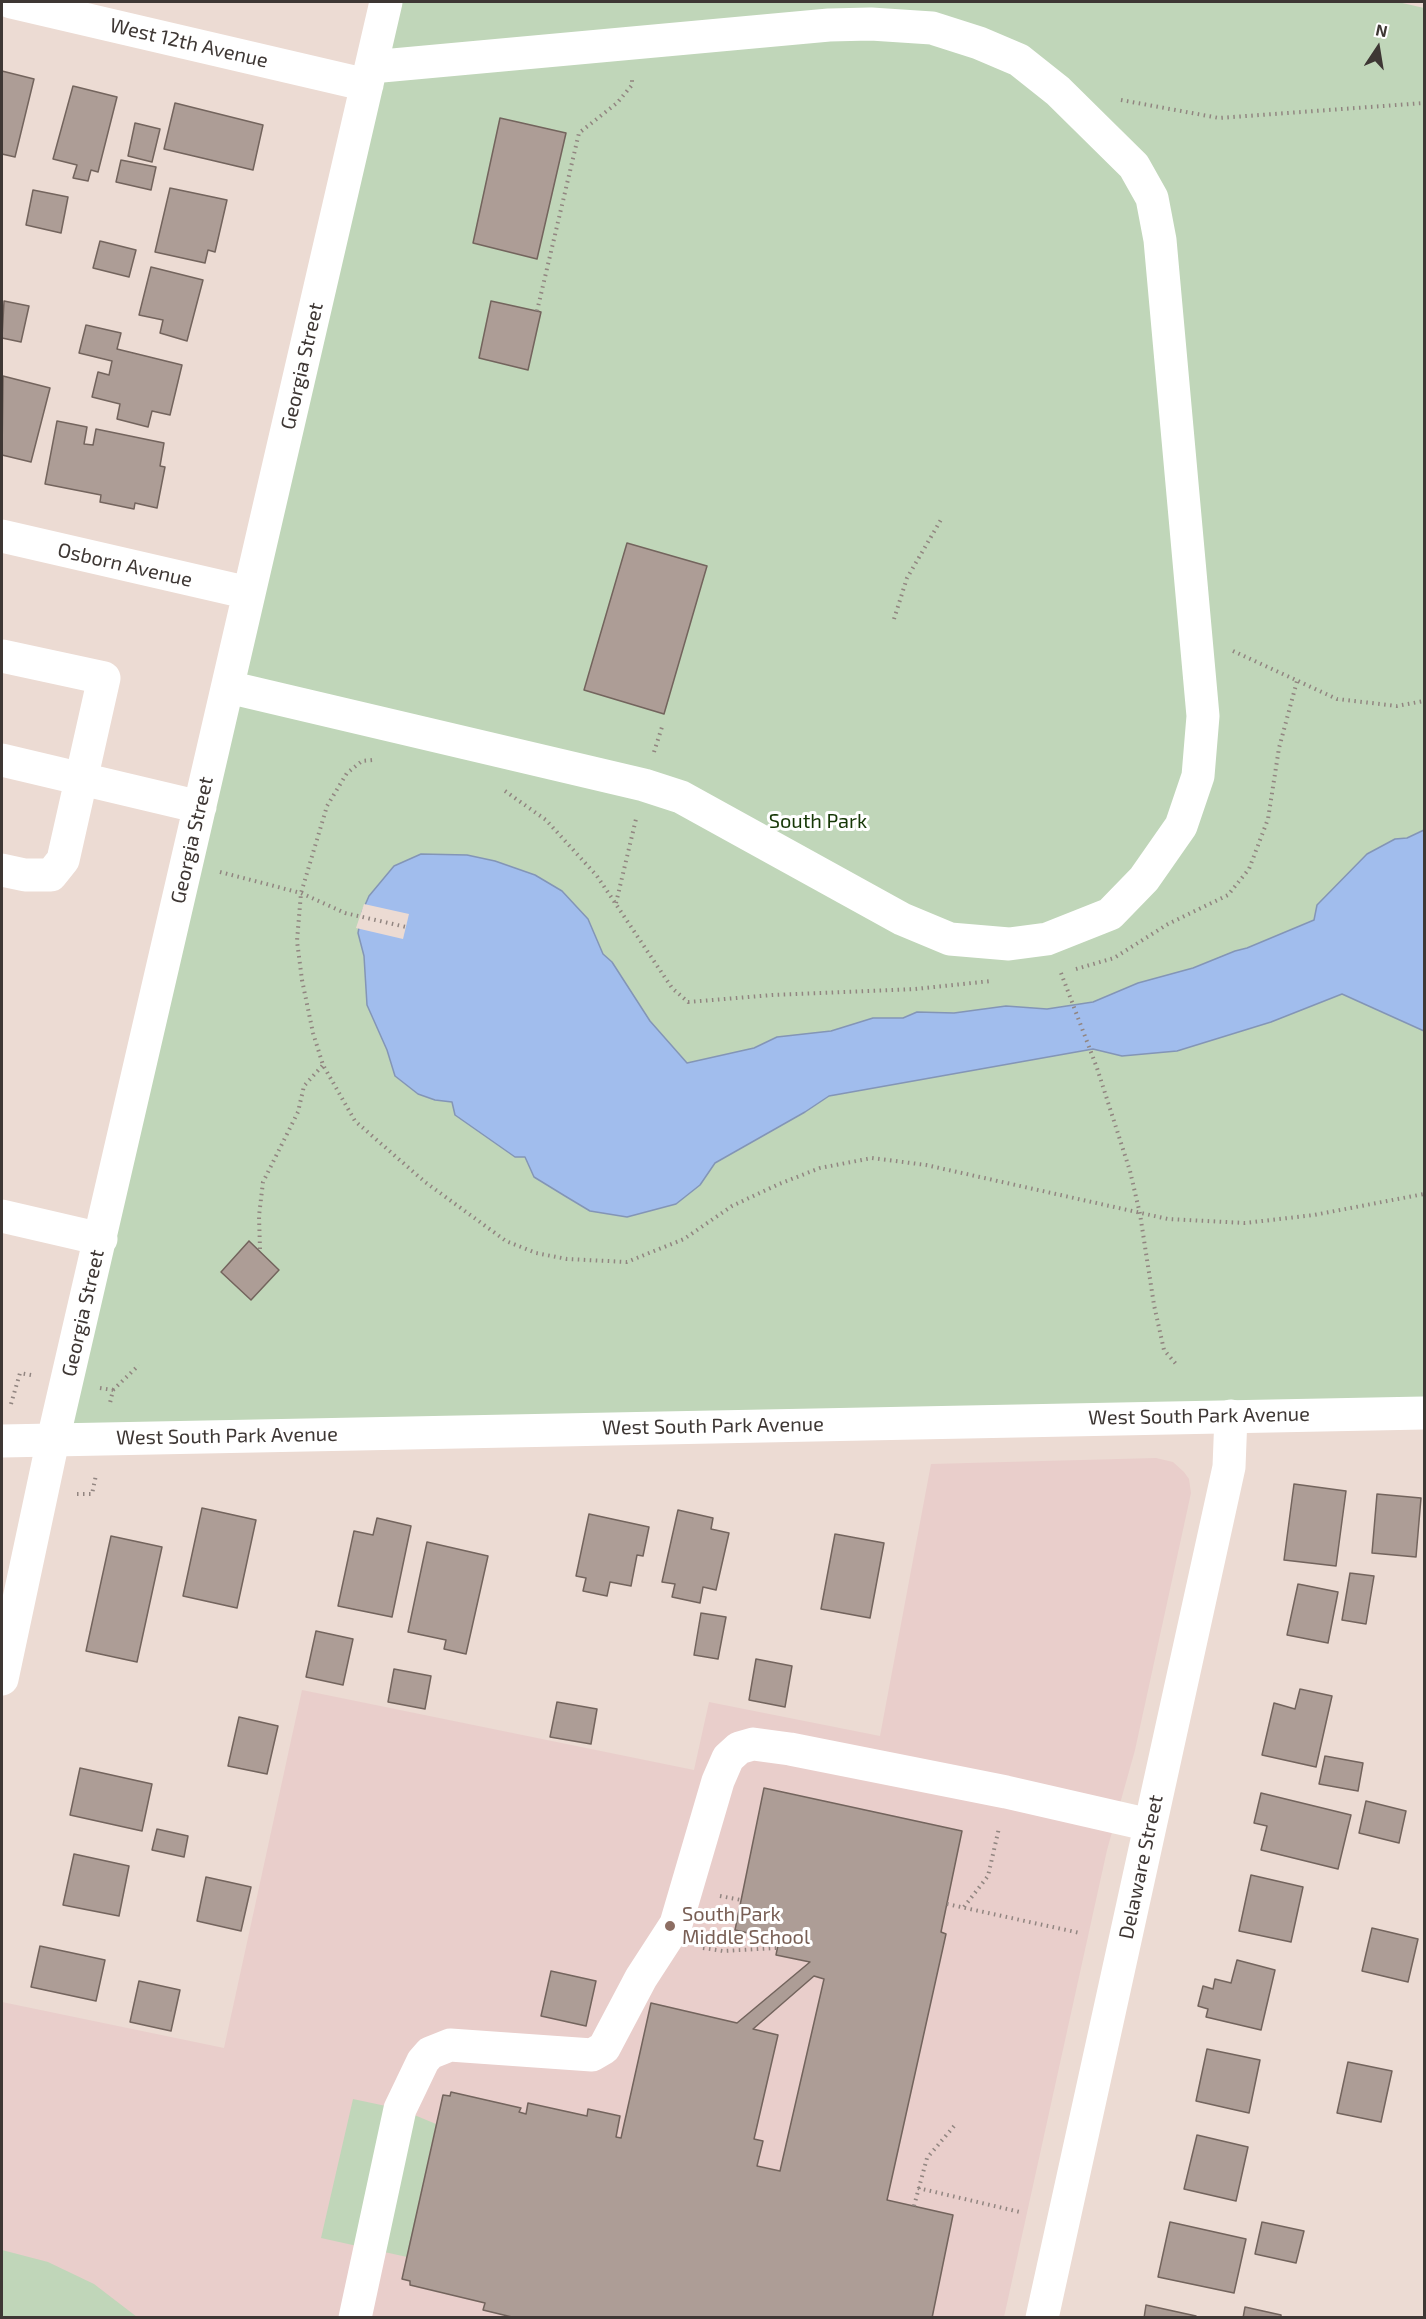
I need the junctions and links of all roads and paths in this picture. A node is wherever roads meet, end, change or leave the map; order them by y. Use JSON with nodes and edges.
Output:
{"nodes":[{"id":1,"x":11,"y":2,"type":"edge"},
{"id":2,"x":386,"y":2,"type":"edge"},
{"id":3,"x":633,"y":43,"type":"junction"},
{"id":4,"x":369,"y":76,"type":"junction"},
{"id":5,"x":1113,"y":99,"type":"dead end"},
{"id":6,"x":1425,"y":104,"type":"edge"},
{"id":7,"x":537,"y":311,"type":"dead end"},
{"id":8,"x":942,"y":518,"type":"dead end"},
{"id":9,"x":2,"y":536,"type":"edge"},
{"id":10,"x":249,"y":593,"type":"junction"},
{"id":11,"x":894,"y":619,"type":"dead end"},
{"id":12,"x":1195,"y":632,"type":"junction"},
{"id":13,"x":2,"y":656,"type":"edge"},
{"id":14,"x":1297,"y":681,"type":"junction"},
{"id":15,"x":228,"y":687,"type":"junction"},
{"id":16,"x":1425,"y":701,"type":"edge"},
{"id":17,"x":2,"y":760,"type":"edge"},
{"id":18,"x":373,"y":760,"type":"dead end"},
{"id":19,"x":81,"y":779,"type":"junction"},
{"id":20,"x":501,"y":789,"type":"dead end"},
{"id":21,"x":200,"y":807,"type":"junction"},
{"id":22,"x":187,"y":863,"type":"junction"},
{"id":23,"x":2,"y":870,"type":"edge"},
{"id":24,"x":301,"y":893,"type":"junction"},
{"id":25,"x":406,"y":927,"type":"dead end"},
{"id":26,"x":1050,"y":975,"type":"dead end"},
{"id":27,"x":994,"y":981,"type":"dead end"},
{"id":28,"x":1070,"y":996,"type":"dead end"},
{"id":29,"x":323,"y":1065,"type":"junction"},
{"id":30,"x":1425,"y":1194,"type":"edge"},
{"id":31,"x":1140,"y":1214,"type":"junction"},
{"id":32,"x":2,"y":1216,"type":"edge"},
{"id":33,"x":101,"y":1239,"type":"junction"},
{"id":34,"x":260,"y":1249,"type":"dead end"},
{"id":35,"x":1176,"y":1364,"type":"dead end"},
{"id":36,"x":139,"y":1365,"type":"dead end"},
{"id":37,"x":113,"y":1390,"type":"dead end"},
{"id":38,"x":1425,"y":1413,"type":"edge"},
{"id":39,"x":1231,"y":1416,"type":"junction"},
{"id":40,"x":53,"y":1440,"type":"junction"},
{"id":41,"x":2,"y":1441,"type":"edge"},
{"id":42,"x":2,"y":1679,"type":"edge"},
{"id":43,"x":1006,"y":1792,"type":"junction"},
{"id":44,"x":1150,"y":1825,"type":"junction"},
{"id":45,"x":947,"y":1904,"type":"dead end"},
{"id":46,"x":964,"y":1908,"type":"junction"},
{"id":47,"x":1080,"y":1933,"type":"dead end"},
{"id":48,"x":666,"y":1941,"type":"junction"},
{"id":49,"x":777,"y":1948,"type":"dead end"},
{"id":50,"x":955,"y":2125,"type":"dead end"},
{"id":51,"x":918,"y":2188,"type":"junction"},
{"id":52,"x":914,"y":2206,"type":"dead end"},
{"id":53,"x":1020,"y":2212,"type":"dead end"},
{"id":54,"x":355,"y":2318,"type":"edge"},
{"id":55,"x":1042,"y":2318,"type":"edge"}],
"edges":[{"from":1,"to":4,"type":"street","name":"West 12th Avenue"},
{"from":2,"to":4,"type":"street","name":"Georgia Street"},
{"from":3,"to":4,"type":"street","name":"West 12th Avenue"},
{"from":3,"to":7,"type":"path"},
{"from":3,"to":12,"type":"street","name":"West 12th Avenue"},
{"from":4,"to":10,"type":"street","name":"Georgia Street"},
{"from":5,"to":6,"type":"path"},
{"from":8,"to":11,"type":"path"},
{"from":9,"to":10,"type":"street","name":"Osborn Avenue"},
{"from":10,"to":15,"type":"street","name":"Georgia Street"},
{"from":12,"to":14,"type":"path"},
{"from":12,"to":15,"type":"street","name":"West 12th Avenue"},
{"from":13,"to":19,"type":"street"},
{"from":14,"to":16,"type":"path"},
{"from":14,"to":26,"type":"path"},
{"from":15,"to":21,"type":"street","name":"Georgia Street"},
{"from":17,"to":19,"type":"street"},
{"from":18,"to":24,"type":"path"},
{"from":19,"to":21,"type":"street"},
{"from":19,"to":23,"type":"street"},
{"from":20,"to":27,"type":"path"},
{"from":21,"to":22,"type":"street","name":"Georgia Street"},
{"from":22,"to":24,"type":"path"},
{"from":22,"to":33,"type":"street","name":"Georgia Street"},
{"from":24,"to":25,"type":"path"},
{"from":24,"to":29,"type":"path"},
{"from":28,"to":31,"type":"path"},
{"from":29,"to":31,"type":"path"},
{"from":29,"to":34,"type":"path"},
{"from":30,"to":31,"type":"path"},
{"from":31,"to":35,"type":"path"},
{"from":32,"to":33,"type":"street"},
{"from":33,"to":40,"type":"street","name":"Georgia Street"},
{"from":36,"to":37,"type":"path"},
{"from":38,"to":39,"type":"street","name":"West South Park Avenue"},
{"from":39,"to":40,"type":"street","name":"West South Park Avenue"},
{"from":39,"to":44,"type":"street","name":"Delaware Street"},
{"from":40,"to":41,"type":"street","name":"West South Park Avenue"},
{"from":40,"to":42,"type":"street","name":"Georgia Street"},
{"from":43,"to":44,"type":"street"},
{"from":43,"to":46,"type":"path"},
{"from":43,"to":48,"type":"street"},
{"from":44,"to":55,"type":"street","name":"Delaware Street"},
{"from":45,"to":46,"type":"path"},
{"from":46,"to":47,"type":"path"},
{"from":48,"to":49,"type":"path"},
{"from":48,"to":54,"type":"street"},
{"from":50,"to":51,"type":"path"},
{"from":51,"to":52,"type":"path"},
{"from":51,"to":53,"type":"path"}]}
